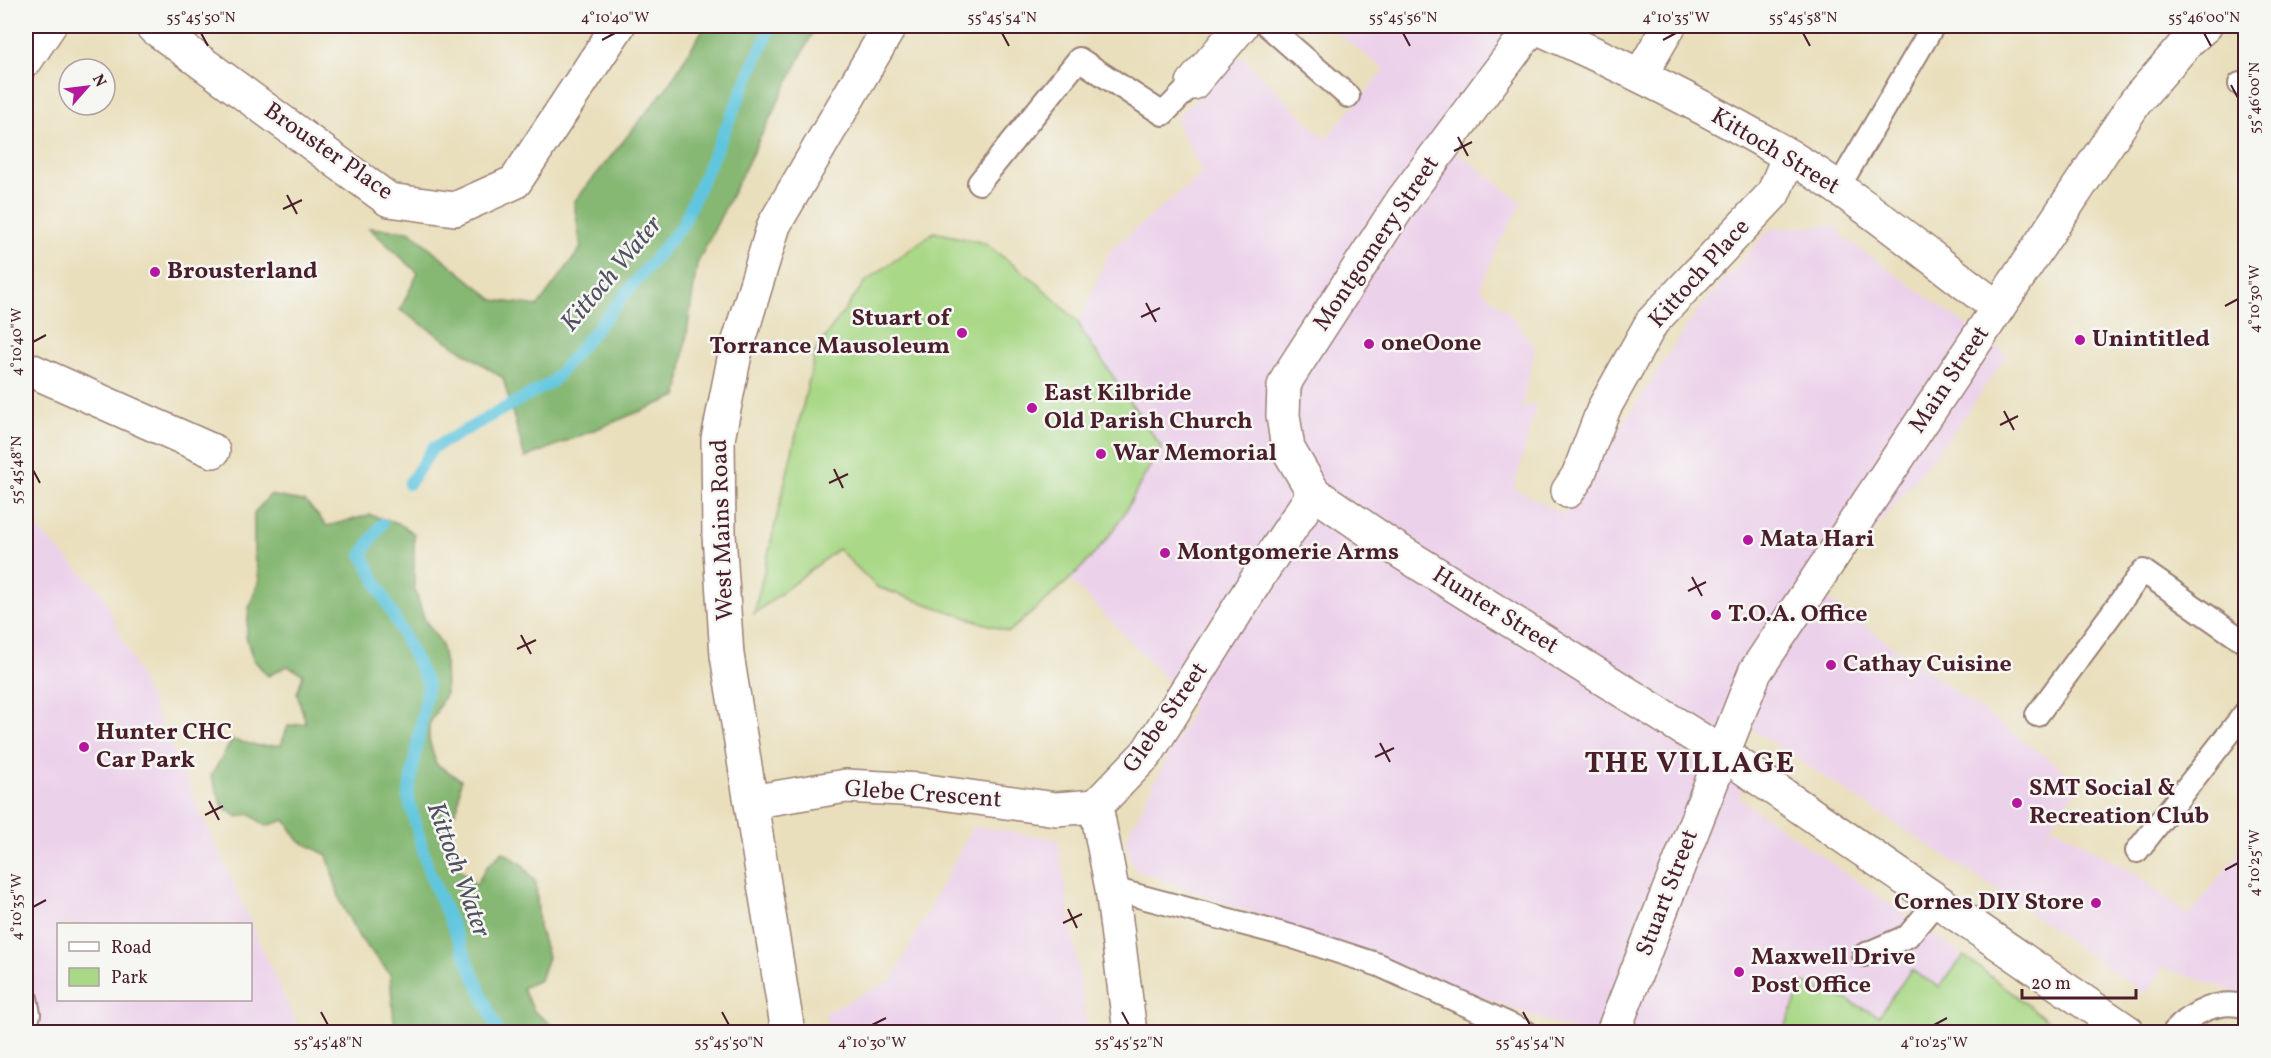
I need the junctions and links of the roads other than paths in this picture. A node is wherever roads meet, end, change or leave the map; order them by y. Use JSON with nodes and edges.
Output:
{"nodes":[{"id":1,"x":49,"y":26,"type":"edge"},
{"id":2,"x":152,"y":26,"type":"edge"},
{"id":3,"x":618,"y":26,"type":"edge"},
{"id":4,"x":890,"y":26,"type":"edge"},
{"id":5,"x":1240,"y":26,"type":"edge"},
{"id":6,"x":1268,"y":26,"type":"edge"},
{"id":7,"x":1534,"y":26,"type":"edge"},
{"id":8,"x":1669,"y":26,"type":"edge"},
{"id":9,"x":1933,"y":26,"type":"edge"},
{"id":10,"x":2205,"y":26,"type":"edge"},
{"id":11,"x":26,"y":60,"type":"edge"},
{"id":12,"x":1641,"y":74,"type":"junction"},
{"id":13,"x":1193,"y":83,"type":"joint"},
{"id":14,"x":1348,"y":96,"type":"dead end"},
{"id":15,"x":1789,"y":156,"type":"junction"},
{"id":16,"x":979,"y":183,"type":"dead end"},
{"id":17,"x":1838,"y":188,"type":"junction"},
{"id":18,"x":1998,"y":308,"type":"junction"},
{"id":19,"x":26,"y":368,"type":"edge"},
{"id":20,"x":1288,"y":449,"type":"joint"},
{"id":21,"x":213,"y":451,"type":"dead end"},
{"id":22,"x":1568,"y":491,"type":"dead end"},
{"id":23,"x":1314,"y":493,"type":"junction"},
{"id":24,"x":2246,"y":643,"type":"edge"},
{"id":25,"x":2246,"y":712,"type":"edge"},
{"id":26,"x":2037,"y":715,"type":"dead end"},
{"id":27,"x":1722,"y":753,"type":"junction"},
{"id":28,"x":751,"y":802,"type":"junction"},
{"id":29,"x":1096,"y":806,"type":"junction"},
{"id":30,"x":2138,"y":850,"type":"dead end"},
{"id":31,"x":1112,"y":889,"type":"junction"},
{"id":32,"x":1938,"y":900,"type":"junction"},
{"id":33,"x":1864,"y":955,"type":"dead end"},
{"id":34,"x":26,"y":998,"type":"edge"},
{"id":35,"x":2246,"y":1007,"type":"edge"},
{"id":36,"x":26,"y":1025,"type":"edge"},
{"id":37,"x":788,"y":1032,"type":"edge"},
{"id":38,"x":1130,"y":1032,"type":"edge"},
{"id":39,"x":1526,"y":1032,"type":"edge"},
{"id":40,"x":1613,"y":1032,"type":"edge"},
{"id":41,"x":2128,"y":1032,"type":"edge"},
{"id":42,"x":2174,"y":1032,"type":"edge"}],
"edges":[{"from":1,"to":11,"type":"street"},
{"from":2,"to":3,"type":"street","name":"Brouster Place"},
{"from":4,"to":28,"type":"street","name":"West Mains Road"},
{"from":5,"to":13,"type":"street"},
{"from":6,"to":14,"type":"lane"},
{"from":7,"to":12,"type":"street","name":"Kittoch Street"},
{"from":7,"to":20,"type":"street","name":"Montgomery Street"},
{"from":8,"to":12,"type":"street"},
{"from":9,"to":17,"type":"lane"},
{"from":10,"to":18,"type":"street","name":"Main Street"},
{"from":12,"to":15,"type":"street","name":"Kittoch Street"},
{"from":13,"to":16,"type":"lane"},
{"from":15,"to":17,"type":"street","name":"Kittoch Street"},
{"from":15,"to":22,"type":"street","name":"Kittoch Place"},
{"from":17,"to":18,"type":"street","name":"Kittoch Street"},
{"from":18,"to":27,"type":"street","name":"Main Street"},
{"from":19,"to":21,"type":"street"},
{"from":20,"to":23,"type":"street","name":"Hunter Street"},
{"from":23,"to":27,"type":"street","name":"Hunter Street"},
{"from":23,"to":29,"type":"street","name":"Glebe Street"},
{"from":24,"to":26,"type":"lane"},
{"from":25,"to":30,"type":"lane"},
{"from":27,"to":32,"type":"street","name":"Hunter Street"},
{"from":27,"to":40,"type":"street","name":"Stuart Street"},
{"from":28,"to":29,"type":"street","name":"Glebe Crescent"},
{"from":28,"to":37,"type":"street","name":"West Mains Road"},
{"from":29,"to":31,"type":"street"},
{"from":31,"to":38,"type":"street"},
{"from":31,"to":39,"type":"lane"},
{"from":32,"to":33,"type":"lane"},
{"from":32,"to":41,"type":"street","name":"Hunter Street"},
{"from":34,"to":36,"type":"lane"},
{"from":35,"to":42,"type":"lane"}]}
